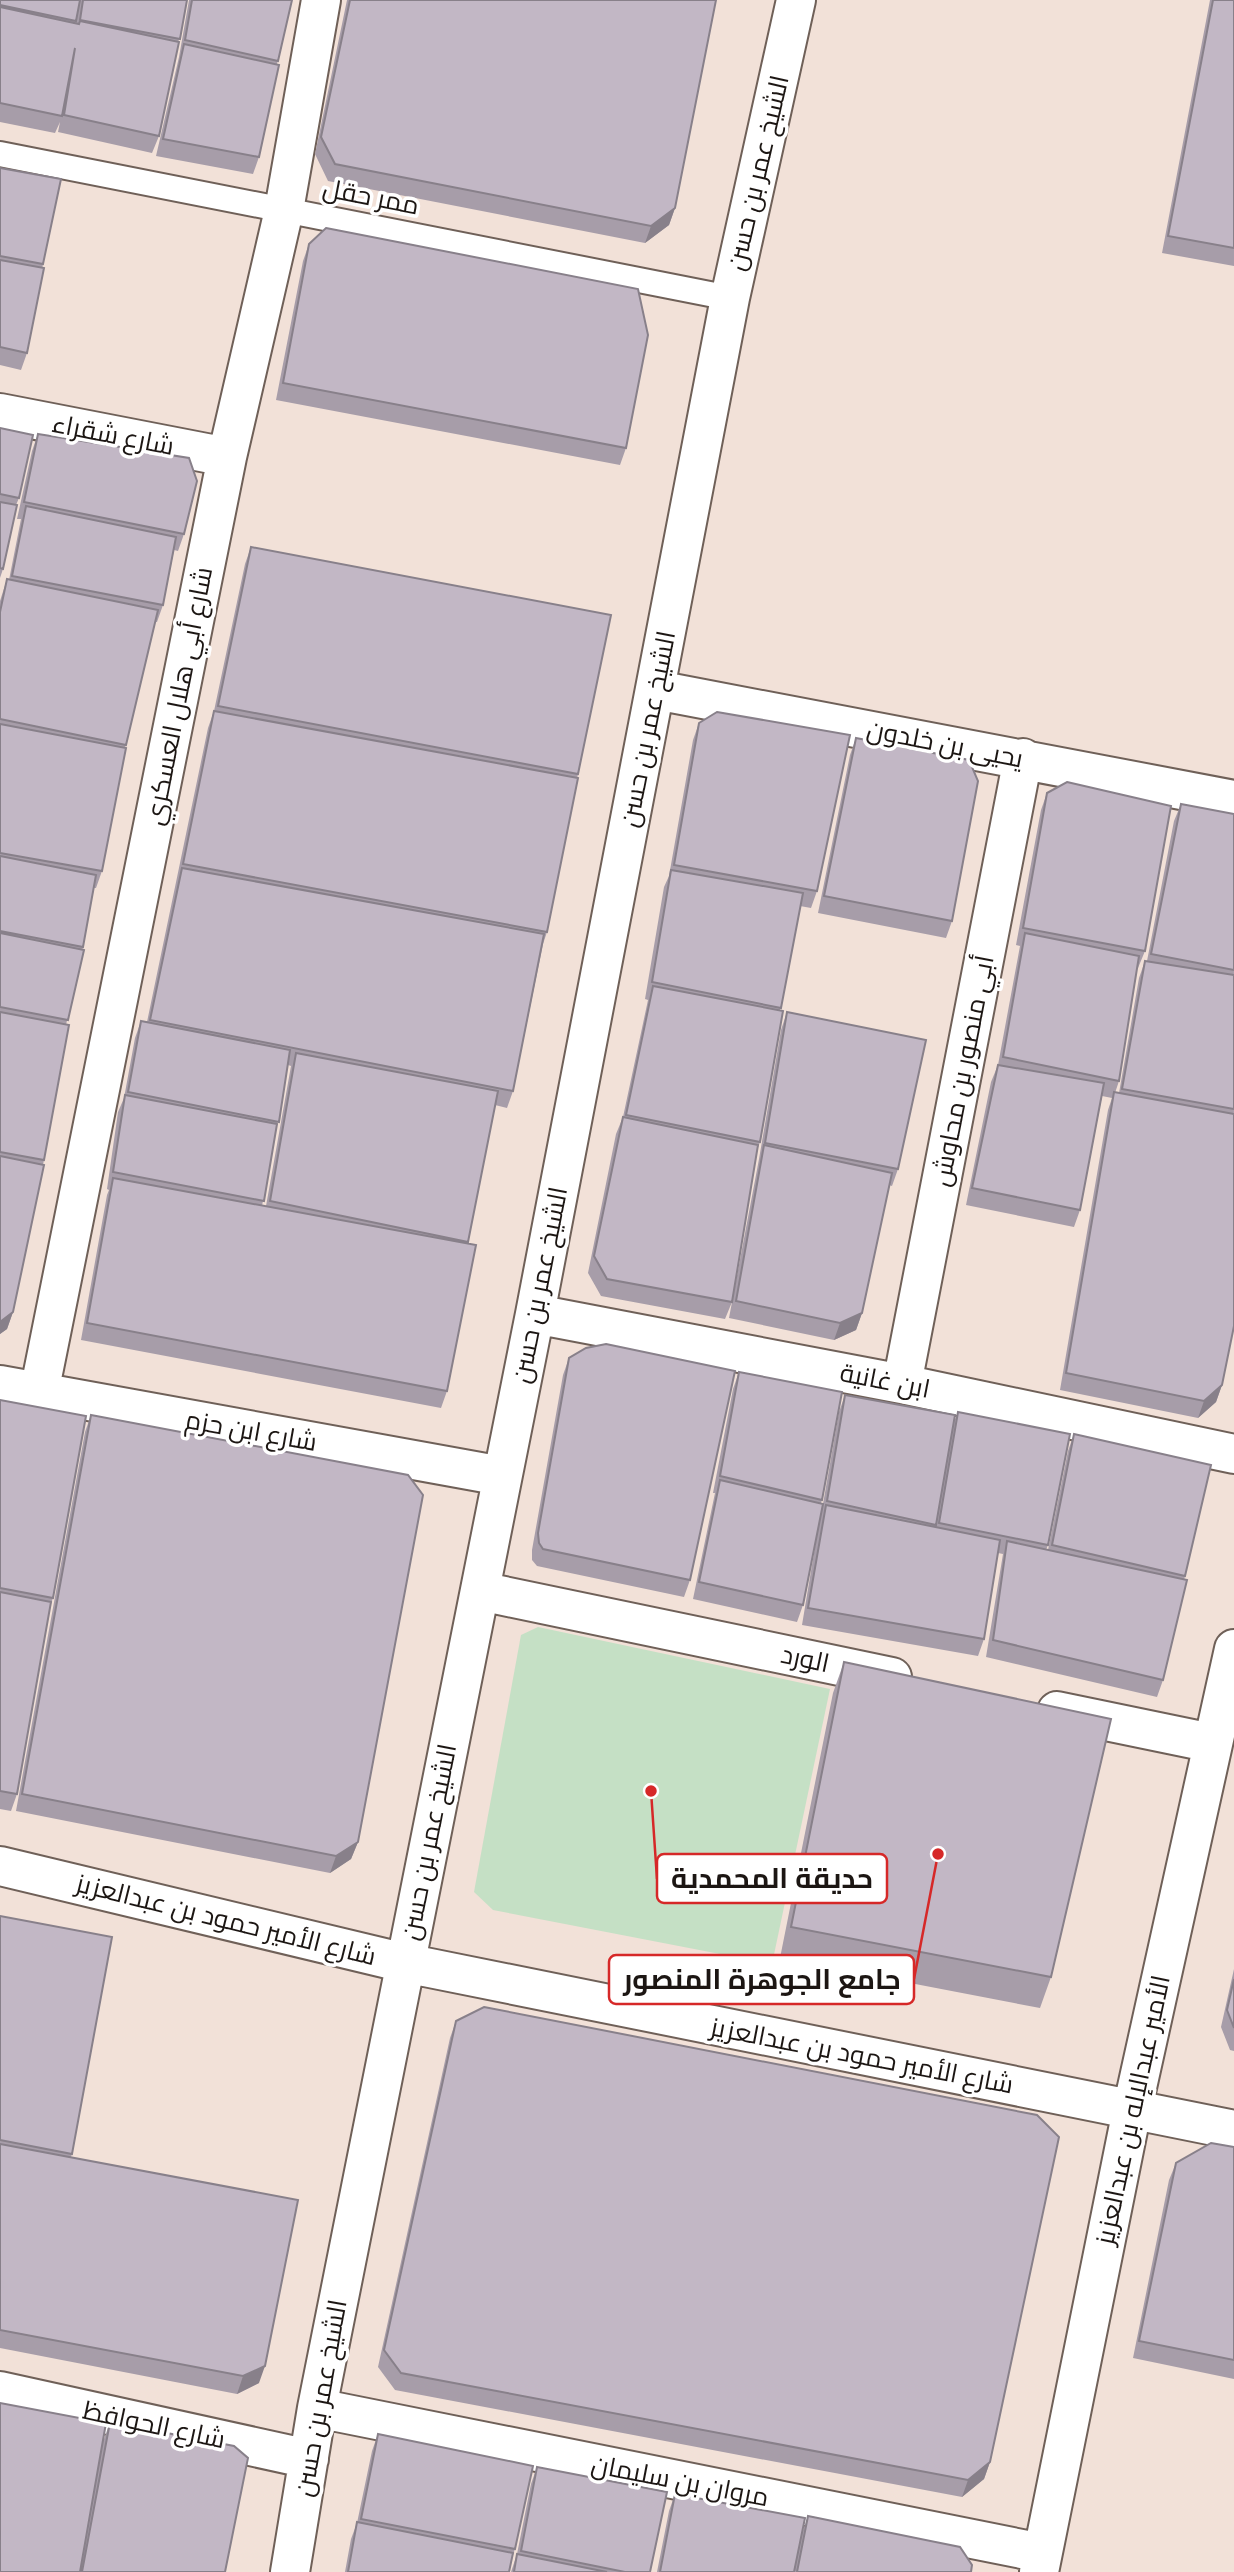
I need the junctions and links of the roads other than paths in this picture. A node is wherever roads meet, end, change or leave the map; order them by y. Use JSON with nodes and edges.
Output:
{"nodes":[{"id":1,"x":321,"y":0,"type":"edge"},
{"id":2,"x":796,"y":0,"type":"edge"},
{"id":3,"x":0,"y":154,"type":"edge"},
{"id":4,"x":284,"y":210,"type":"junction"},
{"id":5,"x":730,"y":298,"type":"junction"},
{"id":6,"x":0,"y":413,"type":"edge"},
{"id":7,"x":227,"y":457,"type":"junction"},
{"id":8,"x":656,"y":690,"type":"junction"},
{"id":9,"x":1023,"y":758,"type":"junction"},
{"id":10,"x":1234,"y":800,"type":"edge"},
{"id":11,"x":535,"y":1314,"type":"junction"},
{"id":12,"x":902,"y":1384,"type":"junction"},
{"id":13,"x":0,"y":1385,"type":"edge"},
{"id":14,"x":39,"y":1393,"type":"junction"},
{"id":15,"x":1234,"y":1454,"type":"edge"},
{"id":16,"x":502,"y":1476,"type":"junction"},
{"id":17,"x":480,"y":1591,"type":"junction"},
{"id":18,"x":1234,"y":1648,"type":"edge"},
{"id":19,"x":927,"y":1684,"type":"edge"},
{"id":20,"x":1022,"y":1704,"type":"edge"},
{"id":21,"x":1212,"y":1743,"type":"junction"},
{"id":22,"x":0,"y":1866,"type":"edge"},
{"id":23,"x":405,"y":1963,"type":"junction"},
{"id":24,"x":1132,"y":2110,"type":"junction"},
{"id":25,"x":1234,"y":2130,"type":"edge"},
{"id":26,"x":0,"y":2391,"type":"edge"},
{"id":27,"x":317,"y":2408,"type":"junction"},
{"id":28,"x":309,"y":2459,"type":"junction"},
{"id":29,"x":1040,"y":2562,"type":"edge"},
{"id":30,"x":290,"y":2572,"type":"edge"}],
"edges":[{"from":1,"to":4,"type":"street","name":"شارع أبي هلال العسكري"},
{"from":2,"to":5,"type":"street","name":"الشيخ عمر بن حسن"},
{"from":3,"to":4,"type":"lane","name":"ممر حقل"},
{"from":4,"to":5,"type":"lane","name":"ممر حقل"},
{"from":4,"to":7,"type":"street","name":"شارع أبي هلال العسكري"},
{"from":5,"to":8,"type":"street","name":"الشيخ عمر بن حسن"},
{"from":6,"to":7,"type":"street","name":"شارع شقراء"},
{"from":7,"to":14,"type":"street","name":"شارع أبي هلال العسكري"},
{"from":8,"to":9,"type":"street","name":"يحيى بن خلدون"},
{"from":8,"to":11,"type":"street","name":"الشيخ عمر بن حسن"},
{"from":9,"to":10,"type":"street","name":"يحيى بن خلدون"},
{"from":9,"to":12,"type":"street","name":"أبي منصور بن محاوش"},
{"from":11,"to":12,"type":"street","name":"ابن غانية"},
{"from":11,"to":16,"type":"street","name":"الشيخ عمر بن حسن"},
{"from":12,"to":15,"type":"street","name":"ابن غانية"},
{"from":13,"to":14,"type":"street","name":"شارع ابن حزم"},
{"from":14,"to":16,"type":"street","name":"شارع ابن حزم"},
{"from":16,"to":17,"type":"street","name":"الشيخ عمر بن حسن"},
{"from":17,"to":19,"type":"street","name":"الورد"},
{"from":17,"to":23,"type":"street","name":"الشيخ عمر بن حسن"},
{"from":18,"to":21,"type":"street","name":"الأمير عبدالإله بن عبدالعزيز"},
{"from":20,"to":21,"type":"street"},
{"from":21,"to":24,"type":"street","name":"الأمير عبدالإله بن عبدالعزيز"},
{"from":22,"to":23,"type":"street","name":"شارع الأمير حمود بن عبدالعزيز"},
{"from":23,"to":24,"type":"street","name":"شارع الأمير حمود بن عبدالعزيز"},
{"from":23,"to":27,"type":"street","name":"الشيخ عمر بن حسن"},
{"from":24,"to":25,"type":"street","name":"شارع الأمير حمود بن عبدالعزيز"},
{"from":24,"to":29,"type":"street","name":"الأمير عبدالإله بن عبدالعزيز"},
{"from":26,"to":28,"type":"street","name":"شارع الحوافظ"},
{"from":27,"to":28,"type":"street","name":"الشيخ عمر بن حسن"},
{"from":27,"to":29,"type":"street","name":"مروان بن سليمان"},
{"from":28,"to":30,"type":"street","name":"الشيخ عمر بن حسن"}]}
